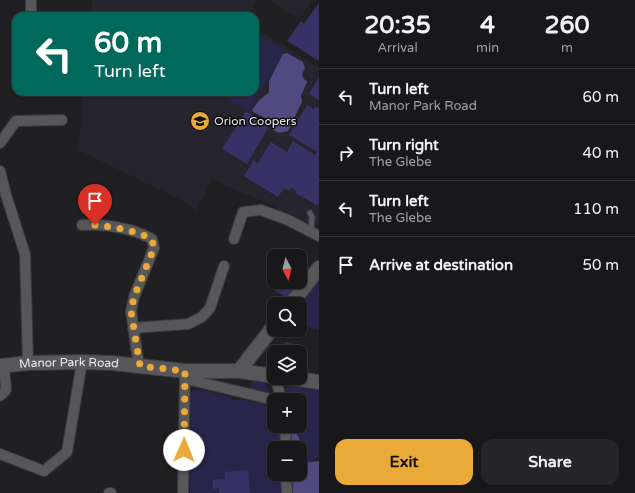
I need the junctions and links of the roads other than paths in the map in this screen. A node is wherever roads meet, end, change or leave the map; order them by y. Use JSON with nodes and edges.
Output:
{"nodes":[{"id":1,"x":31,"y":0,"type":"edge"},
{"id":2,"x":31,"y":12,"type":"edge"},
{"id":3,"x":62,"y":120,"type":"dead end"},
{"id":4,"x":0,"y":143,"type":"edge"},
{"id":5,"x":0,"y":171,"type":"edge"},
{"id":6,"x":3,"y":196,"type":"edge"},
{"id":7,"x":310,"y":213,"type":"dead end"},
{"id":8,"x":82,"y":225,"type":"dead end"},
{"id":9,"x":315,"y":233,"type":"edge"},
{"id":10,"x":234,"y":238,"type":"dead end"},
{"id":11,"x":224,"y":266,"type":"dead end"},
{"id":12,"x":319,"y":268,"type":"edge"},
{"id":13,"x":296,"y":297,"type":"edge"},
{"id":14,"x":133,"y":328,"type":"junction"},
{"id":15,"x":267,"y":336,"type":"edge"},
{"id":16,"x":258,"y":348,"type":"junction"},
{"id":17,"x":82,"y":362,"type":"junction"},
{"id":18,"x":28,"y":363,"type":"junction"},
{"id":19,"x":2,"y":366,"type":"edge"},
{"id":20,"x":140,"y":366,"type":"junction"},
{"id":21,"x":267,"y":369,"type":"edge"},
{"id":22,"x":239,"y":371,"type":"junction"},
{"id":23,"x":185,"y":375,"type":"junction"},
{"id":24,"x":267,"y":376,"type":"edge"},
{"id":25,"x":307,"y":380,"type":"edge"},
{"id":26,"x":319,"y":382,"type":"edge"},
{"id":27,"x":0,"y":396,"type":"edge"},
{"id":28,"x":267,"y":398,"type":"edge"},
{"id":29,"x":0,"y":454,"type":"edge"},
{"id":30,"x":286,"y":481,"type":"edge"},
{"id":31,"x":184,"y":493,"type":"edge"},
{"id":32,"x":287,"y":493,"type":"edge"}],
"edges":[{"from":1,"to":2,"type":"street"},
{"from":3,"to":4,"type":"street"},
{"from":5,"to":6,"type":"street"},
{"from":6,"to":18,"type":"street"},
{"from":7,"to":9,"type":"lane"},
{"from":8,"to":14,"type":"street"},
{"from":9,"to":10,"type":"street"},
{"from":11,"to":14,"type":"street"},
{"from":12,"to":13,"type":"main road"},
{"from":14,"to":20,"type":"street"},
{"from":15,"to":16,"type":"main road"},
{"from":16,"to":21,"type":"main road"},
{"from":16,"to":22,"type":"main road"},
{"from":17,"to":18,"type":"main road","name":"Manor Park Road"},
{"from":17,"to":20,"type":"main road","name":"Manor Park Road"},
{"from":17,"to":29,"type":"street"},
{"from":18,"to":19,"type":"main road","name":"Manor Park Road"},
{"from":19,"to":27,"type":"street"},
{"from":20,"to":23,"type":"main road","name":"Manor Park Road"},
{"from":22,"to":23,"type":"main road"},
{"from":22,"to":24,"type":"main road"},
{"from":23,"to":28,"type":"street","name":"Manor Park Road"},
{"from":23,"to":31,"type":"street"},
{"from":25,"to":26,"type":"main road"},
{"from":30,"to":32,"type":"street"}]}
